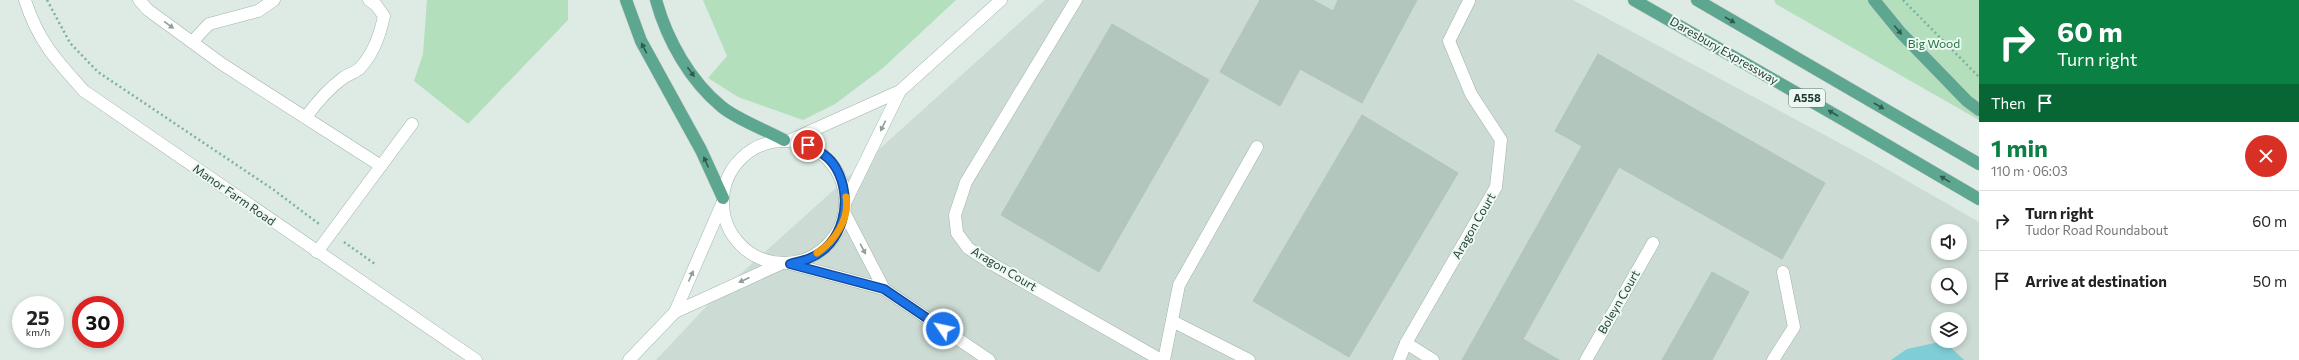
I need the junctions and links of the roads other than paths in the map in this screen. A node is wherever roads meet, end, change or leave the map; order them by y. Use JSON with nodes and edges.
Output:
{"nodes":[{"id":1,"x":25,"y":0,"type":"edge"},
{"id":2,"x":139,"y":0,"type":"edge"},
{"id":3,"x":274,"y":0,"type":"edge"},
{"id":4,"x":369,"y":0,"type":"edge"},
{"id":5,"x":626,"y":0,"type":"edge"},
{"id":6,"x":656,"y":0,"type":"edge"},
{"id":7,"x":1002,"y":0,"type":"edge"},
{"id":8,"x":1076,"y":0,"type":"edge"},
{"id":9,"x":1634,"y":0,"type":"edge"},
{"id":10,"x":1696,"y":0,"type":"edge"},
{"id":11,"x":1874,"y":0,"type":"edge"},
{"id":12,"x":1469,"y":1,"type":"dead end"},
{"id":13,"x":192,"y":42,"type":"junction"},
{"id":14,"x":900,"y":91,"type":"junction"},
{"id":15,"x":1979,"y":110,"type":"edge"},
{"id":16,"x":306,"y":117,"type":"junction"},
{"id":17,"x":412,"y":124,"type":"dead end"},
{"id":18,"x":788,"y":140,"type":"junction"},
{"id":19,"x":1257,"y":147,"type":"dead end"},
{"id":20,"x":1979,"y":164,"type":"edge"},
{"id":21,"x":382,"y":166,"type":"junction"},
{"id":22,"x":1979,"y":199,"type":"edge"},
{"id":23,"x":722,"y":201,"type":"junction"},
{"id":24,"x":846,"y":201,"type":"junction"},
{"id":25,"x":845,"y":214,"type":"junction"},
{"id":26,"x":1653,"y":243,"type":"dead end"},
{"id":27,"x":317,"y":252,"type":"junction"},
{"id":28,"x":785,"y":264,"type":"junction"},
{"id":29,"x":1783,"y":272,"type":"dead end"},
{"id":30,"x":884,"y":289,"type":"junction"},
{"id":31,"x":675,"y":312,"type":"junction"},
{"id":32,"x":1172,"y":321,"type":"junction"},
{"id":33,"x":1406,"y":343,"type":"junction"},
{"id":34,"x":476,"y":360,"type":"edge"},
{"id":35,"x":629,"y":360,"type":"edge"},
{"id":36,"x":989,"y":360,"type":"edge"},
{"id":37,"x":1162,"y":360,"type":"edge"},
{"id":38,"x":1249,"y":360,"type":"edge"},
{"id":39,"x":1399,"y":360,"type":"edge"},
{"id":40,"x":1433,"y":360,"type":"edge"},
{"id":41,"x":1586,"y":360,"type":"edge"},
{"id":42,"x":1773,"y":360,"type":"edge"}],
"edges":[{"from":1,"to":27,"type":"street","name":"Manor Farm Road"},
{"from":2,"to":13,"type":"street","one_way":true},
{"from":3,"to":13,"type":"street"},
{"from":4,"to":16,"type":"street"},
{"from":23,"to":5,"type":"main road","one_way":true},
{"from":6,"to":18,"type":"main road","one_way":true},
{"from":7,"to":14,"type":"street"},
{"from":8,"to":37,"type":"street","name":"Aragon Court"},
{"from":22,"to":9,"type":"main road","name":"Daresbury Expressway","number":"A558","one_way":true},
{"from":10,"to":20,"type":"main road","number":"A558","one_way":true},
{"from":11,"to":15,"type":"main road","one_way":true},
{"from":12,"to":33,"type":"street","name":"Aragon Court"},
{"from":13,"to":16,"type":"street"},
{"from":14,"to":18,"type":"street"},
{"from":14,"to":24,"type":"street","one_way":true},
{"from":16,"to":21,"type":"street"},
{"from":17,"to":21,"type":"street"},
{"from":18,"to":23,"type":"street"},
{"from":18,"to":24,"type":"street"},
{"from":19,"to":32,"type":"street","name":"Aragon Court"},
{"from":21,"to":27,"type":"street"},
{"from":23,"to":28,"type":"street"},
{"from":31,"to":23,"type":"street","one_way":true},
{"from":24,"to":25,"type":"street"},
{"from":25,"to":28,"type":"street"},
{"from":25,"to":30,"type":"street","one_way":true},
{"from":26,"to":41,"type":"street","name":"Boleyn Court"},
{"from":27,"to":34,"type":"street","name":"Manor Farm Road"},
{"from":28,"to":30,"type":"street"},
{"from":28,"to":31,"type":"street","one_way":true},
{"from":29,"to":42,"type":"street"},
{"from":30,"to":36,"type":"street"},
{"from":31,"to":35,"type":"street"},
{"from":32,"to":37,"type":"street","name":"Aragon Court"},
{"from":32,"to":38,"type":"street"},
{"from":33,"to":39,"type":"street","name":"Aragon Court"},
{"from":33,"to":40,"type":"street"}]}
